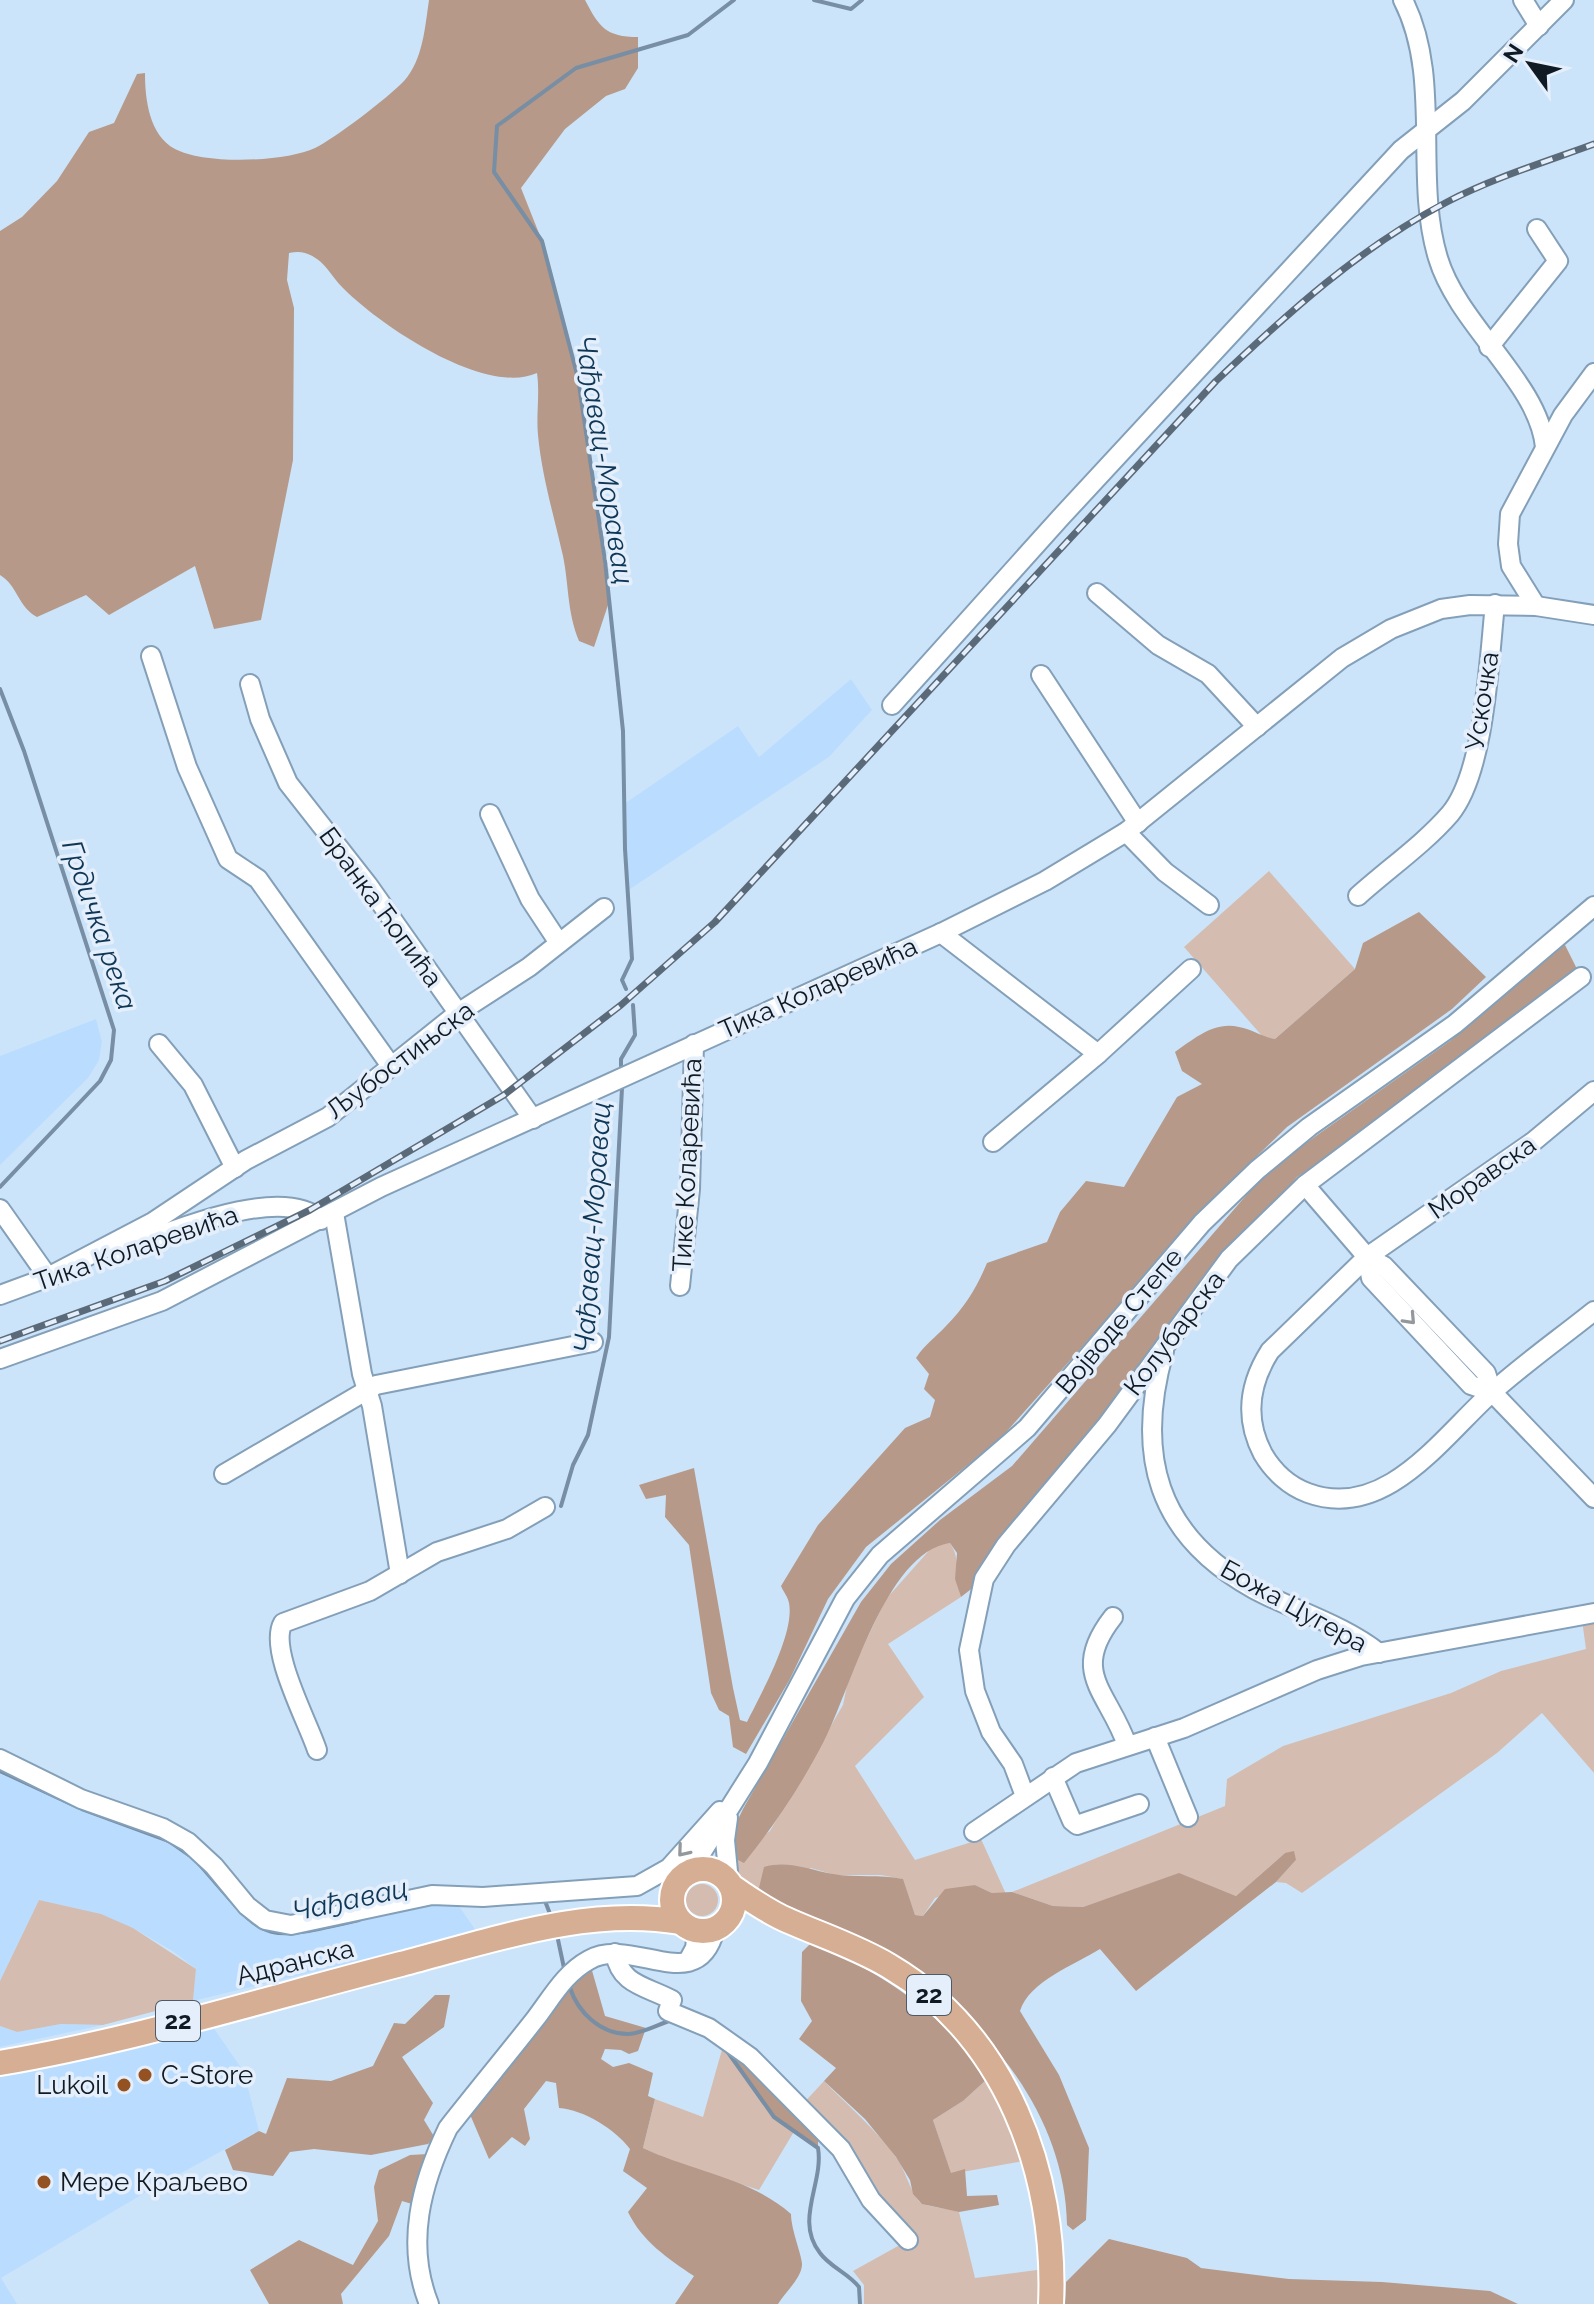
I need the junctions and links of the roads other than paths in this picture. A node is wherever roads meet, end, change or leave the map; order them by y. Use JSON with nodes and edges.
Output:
{"nodes":[{"id":1,"x":1403,"y":0,"type":"edge"},
{"id":2,"x":1523,"y":0,"type":"edge"},
{"id":3,"x":1564,"y":0,"type":"edge"},
{"id":4,"x":1539,"y":26,"type":"junction"},
{"id":5,"x":1425,"y":133,"type":"junction"},
{"id":6,"x":1537,"y":229,"type":"dead end"},
{"id":7,"x":1489,"y":347,"type":"junction"},
{"id":8,"x":1594,"y":373,"type":"edge"},
{"id":9,"x":1545,"y":447,"type":"junction"},
{"id":10,"x":1097,"y":593,"type":"dead end"},
{"id":11,"x":1495,"y":604,"type":"junction"},
{"id":12,"x":1536,"y":606,"type":"junction"},
{"id":13,"x":1594,"y":615,"type":"edge"},
{"id":14,"x":151,"y":656,"type":"dead end"},
{"id":15,"x":1041,"y":675,"type":"dead end"},
{"id":16,"x":250,"y":684,"type":"dead end"},
{"id":17,"x":892,"y":705,"type":"dead end"},
{"id":18,"x":1257,"y":727,"type":"junction"},
{"id":19,"x":490,"y":814,"type":"dead end"},
{"id":20,"x":1132,"y":827,"type":"junction"},
{"id":21,"x":1358,"y":896,"type":"dead end"},
{"id":22,"x":1209,"y":905,"type":"dead end"},
{"id":23,"x":1594,"y":906,"type":"edge"},
{"id":24,"x":604,"y":908,"type":"dead end"},
{"id":25,"x":941,"y":933,"type":"junction"},
{"id":26,"x":559,"y":943,"type":"junction"},
{"id":27,"x":1191,"y":969,"type":"dead end"},
{"id":28,"x":1581,"y":977,"type":"dead end"},
{"id":29,"x":458,"y":1013,"type":"junction"},
{"id":30,"x":159,"y":1044,"type":"dead end"},
{"id":31,"x":694,"y":1044,"type":"junction"},
{"id":32,"x":1098,"y":1054,"type":"junction"},
{"id":33,"x":391,"y":1066,"type":"junction"},
{"id":34,"x":1594,"y":1091,"type":"edge"},
{"id":35,"x":533,"y":1119,"type":"junction"},
{"id":36,"x":993,"y":1142,"type":"dead end"},
{"id":37,"x":235,"y":1168,"type":"junction"},
{"id":38,"x":1305,"y":1185,"type":"junction"},
{"id":39,"x":0,"y":1209,"type":"edge"},
{"id":40,"x":327,"y":1216,"type":"junction"},
{"id":41,"x":1367,"y":1257,"type":"junction"},
{"id":42,"x":48,"y":1277,"type":"junction"},
{"id":43,"x":680,"y":1286,"type":"dead end"},
{"id":44,"x":0,"y":1295,"type":"edge"},
{"id":45,"x":1594,"y":1311,"type":"edge"},
{"id":46,"x":1168,"y":1338,"type":"junction"},
{"id":47,"x":593,"y":1342,"type":"dead end"},
{"id":48,"x":0,"y":1359,"type":"edge"},
{"id":49,"x":367,"y":1389,"type":"junction"},
{"id":50,"x":1492,"y":1392,"type":"junction"},
{"id":51,"x":224,"y":1474,"type":"dead end"},
{"id":52,"x":1594,"y":1498,"type":"edge"},
{"id":53,"x":545,"y":1507,"type":"dead end"},
{"id":54,"x":400,"y":1574,"type":"junction"},
{"id":55,"x":1594,"y":1613,"type":"edge"},
{"id":56,"x":1113,"y":1617,"type":"dead end"},
{"id":57,"x":1379,"y":1653,"type":"junction"},
{"id":58,"x":1155,"y":1737,"type":"junction"},
{"id":59,"x":1127,"y":1745,"type":"junction"},
{"id":60,"x":317,"y":1750,"type":"dead end"},
{"id":61,"x":0,"y":1759,"type":"edge"},
{"id":62,"x":1053,"y":1777,"type":"junction"},
{"id":63,"x":1025,"y":1796,"type":"junction"},
{"id":64,"x":733,"y":1804,"type":"junction"},
{"id":65,"x":1139,"y":1804,"type":"dead end"},
{"id":66,"x":1188,"y":1817,"type":"dead end"},
{"id":67,"x":974,"y":1832,"type":"dead end"},
{"id":68,"x":683,"y":1878,"type":"junction"},
{"id":69,"x":731,"y":1885,"type":"junction"},
{"id":70,"x":603,"y":1919,"type":"junction"},
{"id":71,"x":787,"y":1921,"type":"junction"},
{"id":72,"x":703,"y":1927,"type":"junction"},
{"id":73,"x":615,"y":1953,"type":"junction"},
{"id":74,"x":0,"y":2063,"type":"edge"},
{"id":75,"x":908,"y":2240,"type":"dead end"},
{"id":76,"x":429,"y":2304,"type":"edge"},
{"id":77,"x":1051,"y":2304,"type":"edge"}],
"edges":[{"from":1,"to":5,"type":"street"},
{"from":2,"to":4,"type":"street"},
{"from":3,"to":4,"type":"street"},
{"from":4,"to":5,"type":"street"},
{"from":5,"to":7,"type":"street"},
{"from":5,"to":17,"type":"street"},
{"from":6,"to":7,"type":"street"},
{"from":7,"to":9,"type":"street"},
{"from":8,"to":9,"type":"street"},
{"from":9,"to":12,"type":"street"},
{"from":10,"to":18,"type":"street"},
{"from":11,"to":12,"type":"street","name":"Тика Коларевића"},
{"from":11,"to":18,"type":"street","name":"Тика Коларевића"},
{"from":11,"to":21,"type":"street","name":"Ускочка"},
{"from":12,"to":13,"type":"street","name":"Тика Коларевића"},
{"from":14,"to":33,"type":"street"},
{"from":15,"to":20,"type":"street"},
{"from":16,"to":29,"type":"street","name":"Бранка Ћопића"},
{"from":18,"to":20,"type":"street","name":"Тика Коларевића"},
{"from":19,"to":26,"type":"street"},
{"from":20,"to":22,"type":"street"},
{"from":20,"to":25,"type":"street","name":"Тика Коларевића"},
{"from":23,"to":64,"type":"street","name":"Војводе Степе"},
{"from":24,"to":26,"type":"street","name":"Љубостињска"},
{"from":25,"to":31,"type":"street","name":"Тика Коларевића"},
{"from":25,"to":32,"type":"street"},
{"from":26,"to":29,"type":"street","name":"Љубостињска"},
{"from":27,"to":32,"type":"street"},
{"from":28,"to":38,"type":"street","name":"Колубарска"},
{"from":29,"to":33,"type":"street","name":"Љубостињска"},
{"from":29,"to":35,"type":"street","name":"Бранка Ћопића"},
{"from":30,"to":37,"type":"street"},
{"from":31,"to":35,"type":"street","name":"Тика Коларевића"},
{"from":31,"to":43,"type":"street","name":"Тике Коларевића"},
{"from":32,"to":36,"type":"street"},
{"from":33,"to":37,"type":"street","name":"Љубостињска"},
{"from":34,"to":41,"type":"street","name":"Моравска"},
{"from":35,"to":40,"type":"street","name":"Тика Коларевића"},
{"from":37,"to":42,"type":"street","name":"Љубостињска"},
{"from":38,"to":41,"type":"street"},
{"from":38,"to":46,"type":"street","name":"Колубарска"},
{"from":39,"to":42,"type":"street"},
{"from":40,"to":42,"type":"street","name":"Тика Коларевића"},
{"from":40,"to":48,"type":"street"},
{"from":40,"to":49,"type":"street"},
{"from":41,"to":50,"type":"street"},
{"from":41,"to":50,"type":"street","name":"Моравска"},
{"from":42,"to":44,"type":"street","name":"Тика Коларевића"},
{"from":45,"to":50,"type":"street","name":"Моравска"},
{"from":46,"to":57,"type":"street","name":"Божа Цугера"},
{"from":46,"to":63,"type":"street","name":"Колубарска"},
{"from":47,"to":49,"type":"street"},
{"from":49,"to":51,"type":"street"},
{"from":49,"to":54,"type":"street"},
{"from":50,"to":52,"type":"street"},
{"from":53,"to":54,"type":"street"},
{"from":54,"to":60,"type":"street"},
{"from":55,"to":57,"type":"street"},
{"from":56,"to":59,"type":"street"},
{"from":57,"to":58,"type":"street"},
{"from":58,"to":59,"type":"street"},
{"from":58,"to":66,"type":"street"},
{"from":59,"to":62,"type":"street"},
{"from":64,"to":61,"type":"street","one_way":true},
{"from":62,"to":63,"type":"street"},
{"from":62,"to":65,"type":"street"},
{"from":63,"to":67,"type":"street"},
{"from":64,"to":68,"type":"street","name":"Војводе Степе"},
{"from":64,"to":69,"type":"street","name":"Војводе Степе"},
{"from":68,"to":69,"type":"main road","number":"22"},
{"from":68,"to":70,"type":"main road","name":"Адранска","number":"22"},
{"from":68,"to":72,"type":"main road"},
{"from":69,"to":71,"type":"main road","name":"Адранска","number":"22"},
{"from":69,"to":72,"type":"main road"},
{"from":70,"to":72,"type":"main road","name":"Адранска","number":"22"},
{"from":70,"to":74,"type":"main road","name":"Адранска","number":"22"},
{"from":71,"to":72,"type":"main road","name":"Адранска","number":"22"},
{"from":71,"to":77,"type":"main road","name":"Адранска","number":"22"},
{"from":72,"to":73,"type":"street"},
{"from":73,"to":75,"type":"street"},
{"from":73,"to":76,"type":"street"}]}
